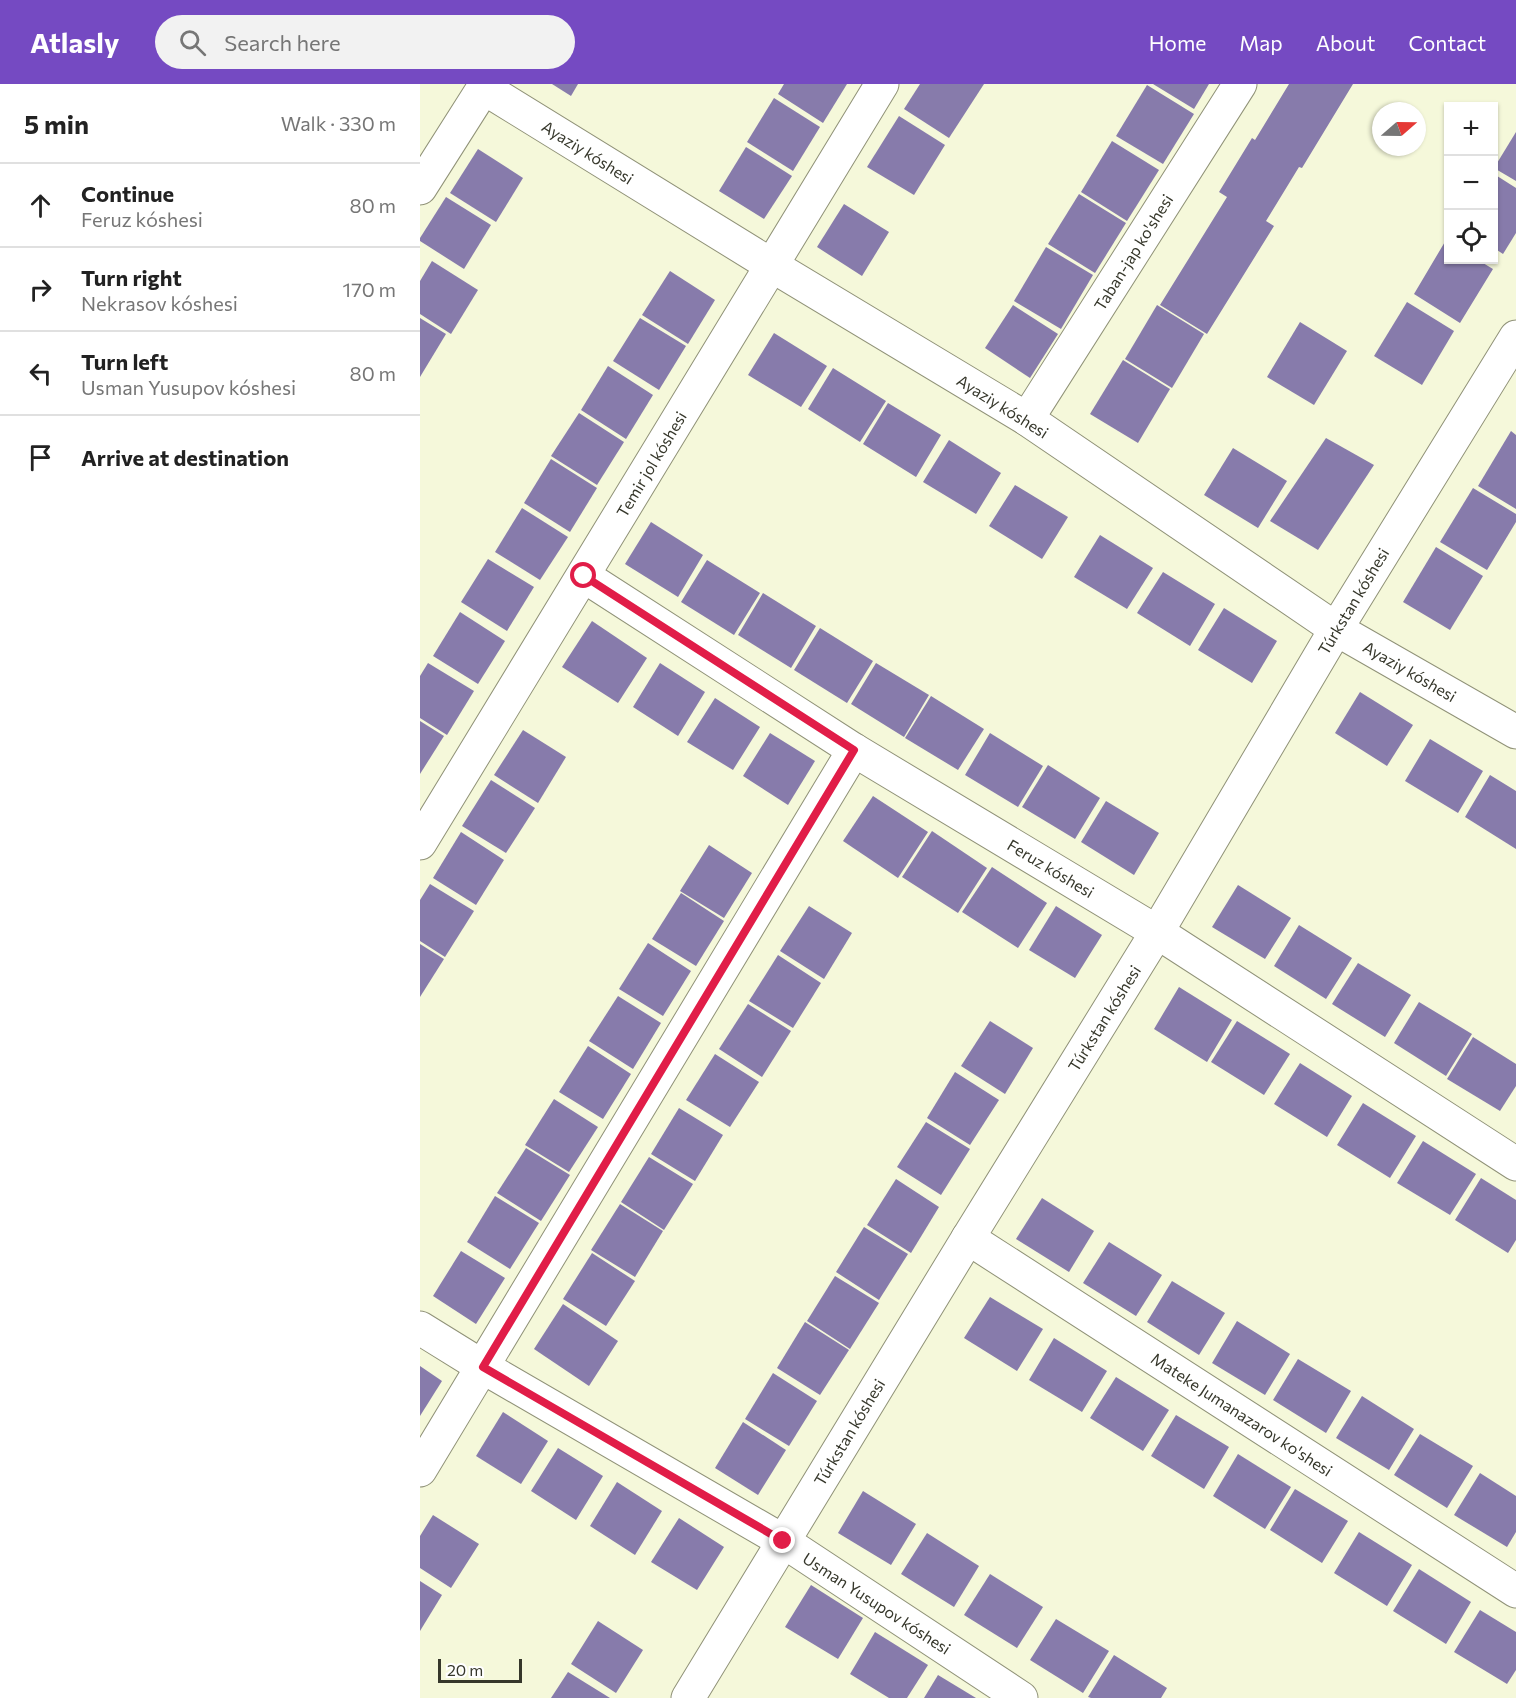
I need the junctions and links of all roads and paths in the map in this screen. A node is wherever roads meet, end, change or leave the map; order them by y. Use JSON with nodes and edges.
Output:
{"nodes":[{"id":1,"x":882,"y":84,"type":"edge"},
{"id":2,"x":1240,"y":84,"type":"edge"},
{"id":3,"x":485,"y":86,"type":"edge"},
{"id":4,"x":420,"y":188,"type":"edge"},
{"id":5,"x":771,"y":265,"type":"junction"},
{"id":6,"x":1516,"y":337,"type":"edge"},
{"id":7,"x":1027,"y":419,"type":"junction"},
{"id":8,"x":584,"y":576,"type":"junction"},
{"id":9,"x":1336,"y":629,"type":"junction"},
{"id":10,"x":1516,"y":732,"type":"edge"},
{"id":11,"x":854,"y":750,"type":"junction"},
{"id":12,"x":420,"y":843,"type":"edge"},
{"id":13,"x":1157,"y":932,"type":"junction"},
{"id":14,"x":1516,"y":1164,"type":"edge"},
{"id":15,"x":968,"y":1238,"type":"junction"},
{"id":16,"x":420,"y":1328,"type":"edge"},
{"id":17,"x":483,"y":1367,"type":"junction"},
{"id":18,"x":420,"y":1470,"type":"edge"},
{"id":19,"x":783,"y":1541,"type":"junction"},
{"id":20,"x":1516,"y":1591,"type":"edge"},
{"id":21,"x":688,"y":1698,"type":"edge"},
{"id":22,"x":1021,"y":1698,"type":"edge"}],
"edges":[{"from":1,"to":5,"type":"street","name":"Temir jol kóshesi"},
{"from":2,"to":7,"type":"street","name":"Taban-jap ko'shesi"},
{"from":3,"to":4,"type":"street"},
{"from":3,"to":5,"type":"street","name":"Ayaziy kóshesi"},
{"from":5,"to":7,"type":"street","name":"Ayaziy kóshesi"},
{"from":5,"to":8,"type":"street","name":"Temir jol kóshesi"},
{"from":6,"to":9,"type":"street","name":"Túrkstan kóshesi"},
{"from":7,"to":9,"type":"street","name":"Ayaziy kóshesi"},
{"from":8,"to":11,"type":"street","name":"Feruz kóshesi"},
{"from":8,"to":12,"type":"street","name":"Temir jol kóshesi"},
{"from":9,"to":10,"type":"street","name":"Ayaziy kóshesi"},
{"from":9,"to":13,"type":"street","name":"Túrkstan kóshesi"},
{"from":11,"to":13,"type":"street","name":"Feruz kóshesi"},
{"from":11,"to":17,"type":"street"},
{"from":13,"to":14,"type":"street","name":"Feruz kóshesi"},
{"from":13,"to":15,"type":"street","name":"Túrkstan kóshesi"},
{"from":15,"to":19,"type":"street","name":"Túrkstan kóshesi"},
{"from":15,"to":20,"type":"street","name":"Mateke Jumanazarov ko'shesi"},
{"from":16,"to":17,"type":"street","name":"Usman Yusupov kóshesi"},
{"from":17,"to":18,"type":"street"},
{"from":17,"to":19,"type":"street","name":"Usman Yusupov kóshesi"},
{"from":19,"to":21,"type":"street","name":"Túrkstan kóshesi"},
{"from":19,"to":22,"type":"street","name":"Usman Yusupov kóshesi"}]}
